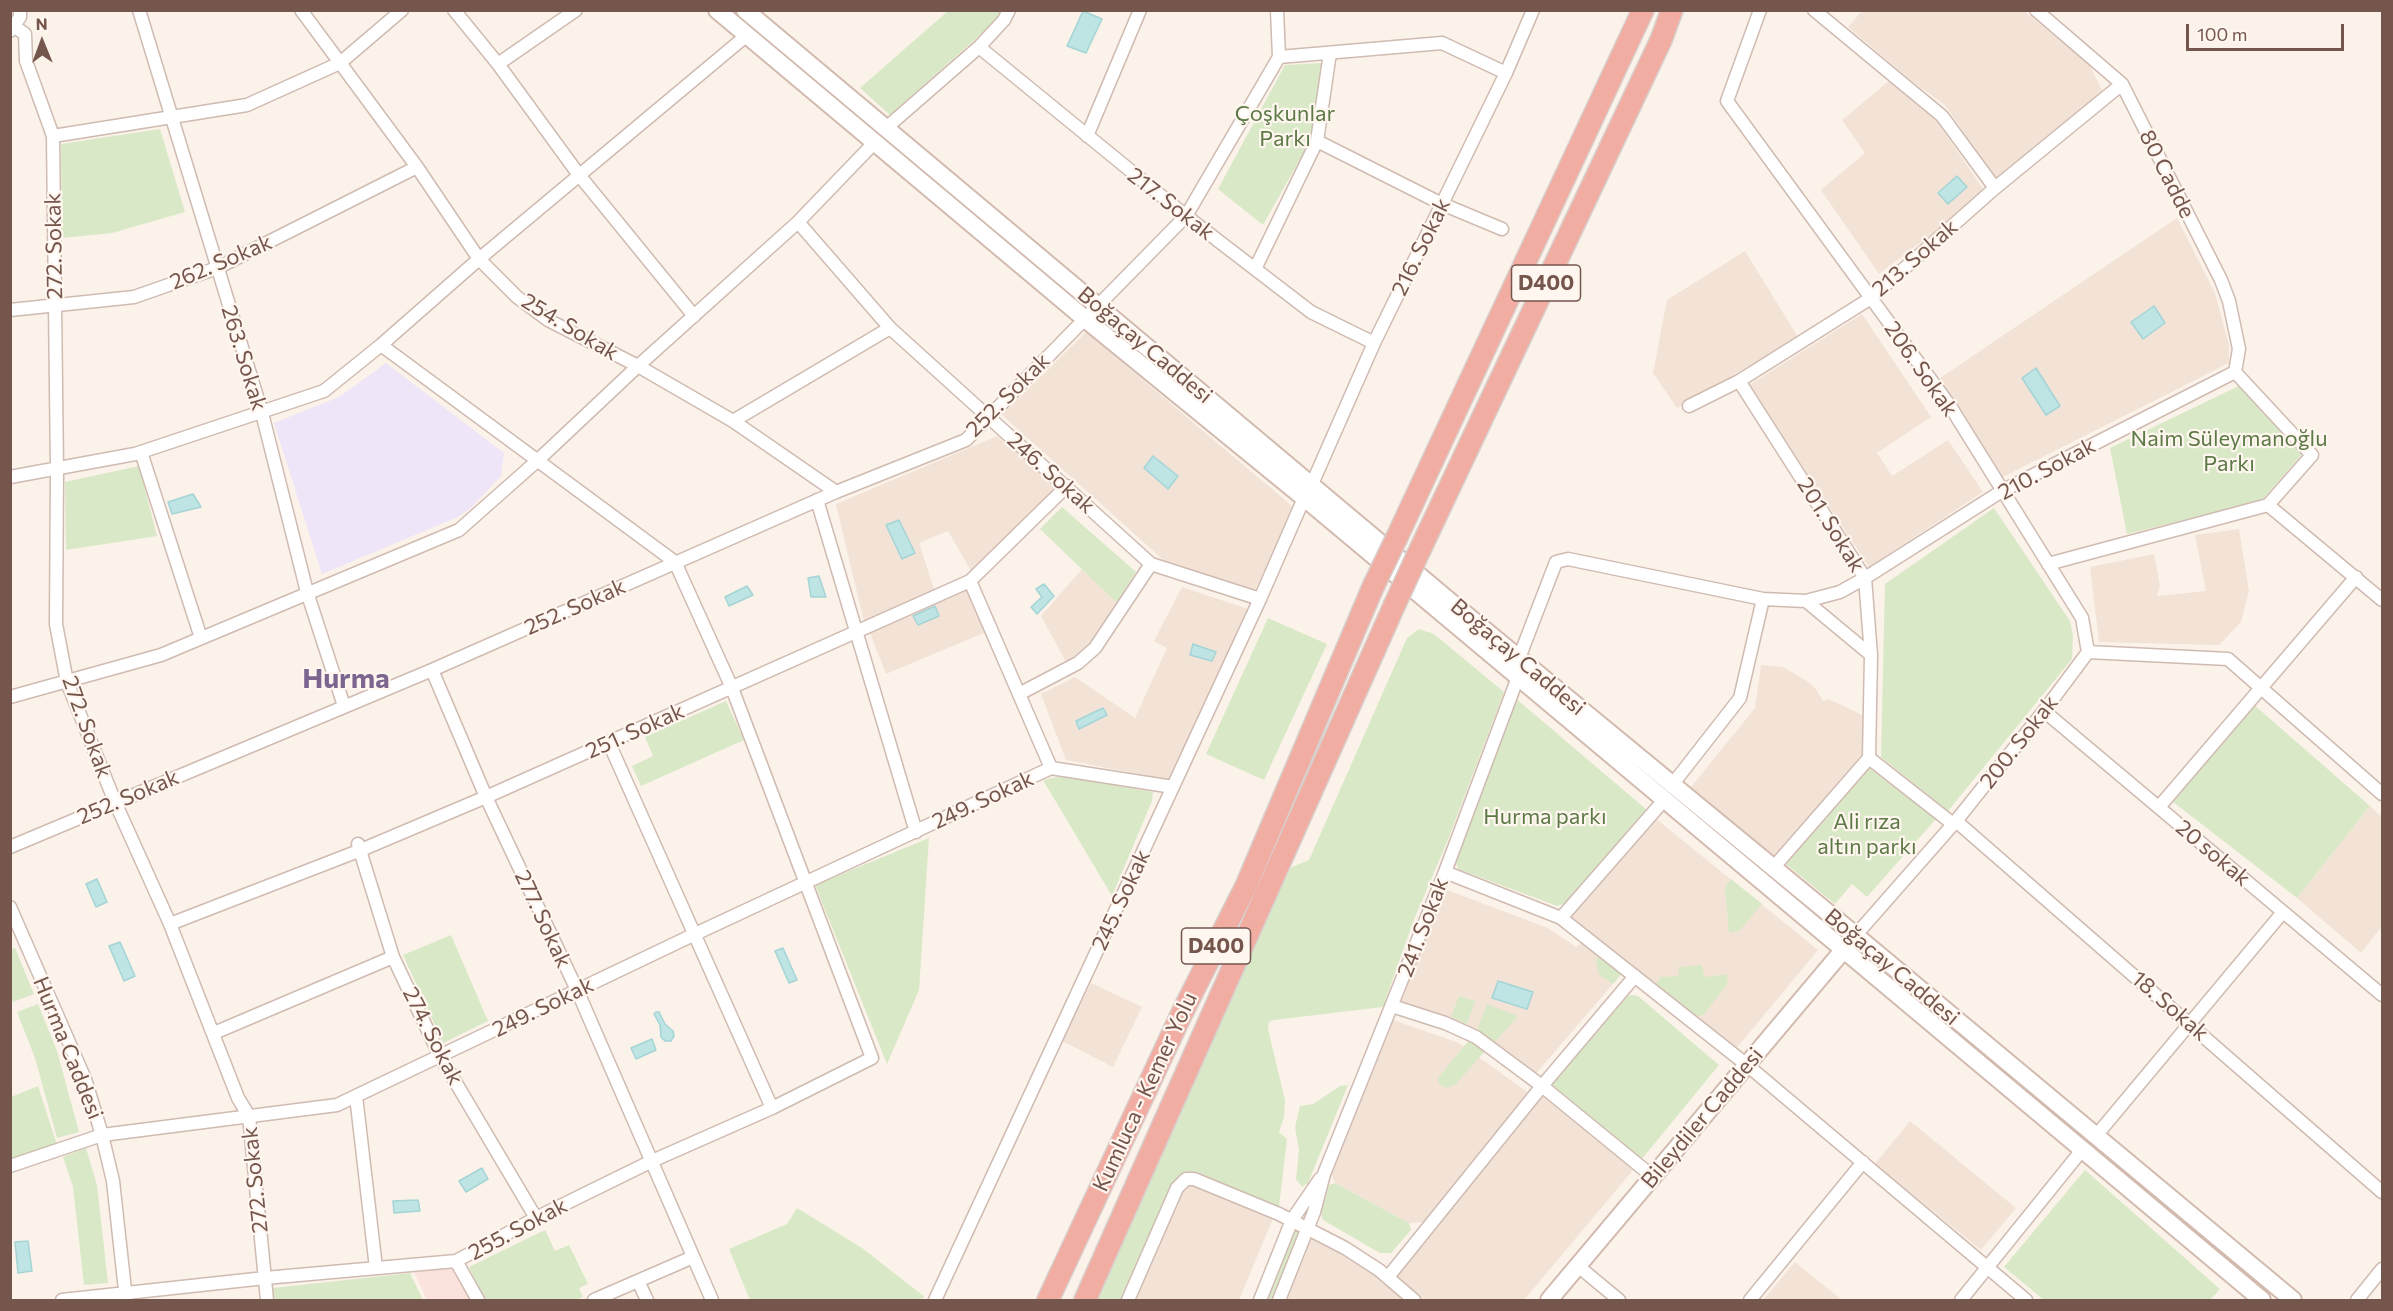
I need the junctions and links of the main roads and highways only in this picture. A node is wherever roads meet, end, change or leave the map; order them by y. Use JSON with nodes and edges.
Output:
{"nodes":[{"id":1,"x":717,"y":10,"type":"edge"},
{"id":2,"x":745,"y":10,"type":"edge"},
{"id":3,"x":1643,"y":10,"type":"edge"},
{"id":4,"x":1672,"y":10,"type":"edge"},
{"id":5,"x":1308,"y":491,"type":"junction"},
{"id":6,"x":1668,"y":792,"type":"junction"},
{"id":7,"x":1856,"y":936,"type":"junction"},
{"id":8,"x":1844,"y":950,"type":"junction"},
{"id":9,"x":1048,"y":1300,"type":"edge"},
{"id":10,"x":1085,"y":1300,"type":"edge"},
{"id":11,"x":1549,"y":1300,"type":"edge"},
{"id":12,"x":2262,"y":1300,"type":"edge"},
{"id":13,"x":2293,"y":1300,"type":"edge"}],
"edges":[{"from":1,"to":5,"type":"main road","name":"Boğaçay Caddesi"},
{"from":2,"to":5,"type":"main road","name":"Boğaçay Caddesi"},
{"from":3,"to":9,"type":"highway","name":"Kumluca - Kemer Yolu","number":"D400","bridge":true},
{"from":4,"to":10,"type":"highway","name":"Kumluca - Kemer Yolu","number":"D400","bridge":true},
{"from":5,"to":6,"type":"main road","name":"Boğaçay Caddesi"},
{"from":5,"to":6,"type":"main road","name":"Boğaçay Caddesi"},
{"from":6,"to":7,"type":"main road","name":"Boğaçay Caddesi"},
{"from":6,"to":8,"type":"main road","name":"Boğaçay Caddesi"},
{"from":7,"to":8,"type":"main road","name":"Bileydiler Caddesi"},
{"from":7,"to":13,"type":"main road","name":"Boğaçay Caddesi"},
{"from":8,"to":11,"type":"main road","name":"Bileydiler Caddesi"},
{"from":8,"to":12,"type":"main road","name":"Boğaçay Caddesi"}]}
